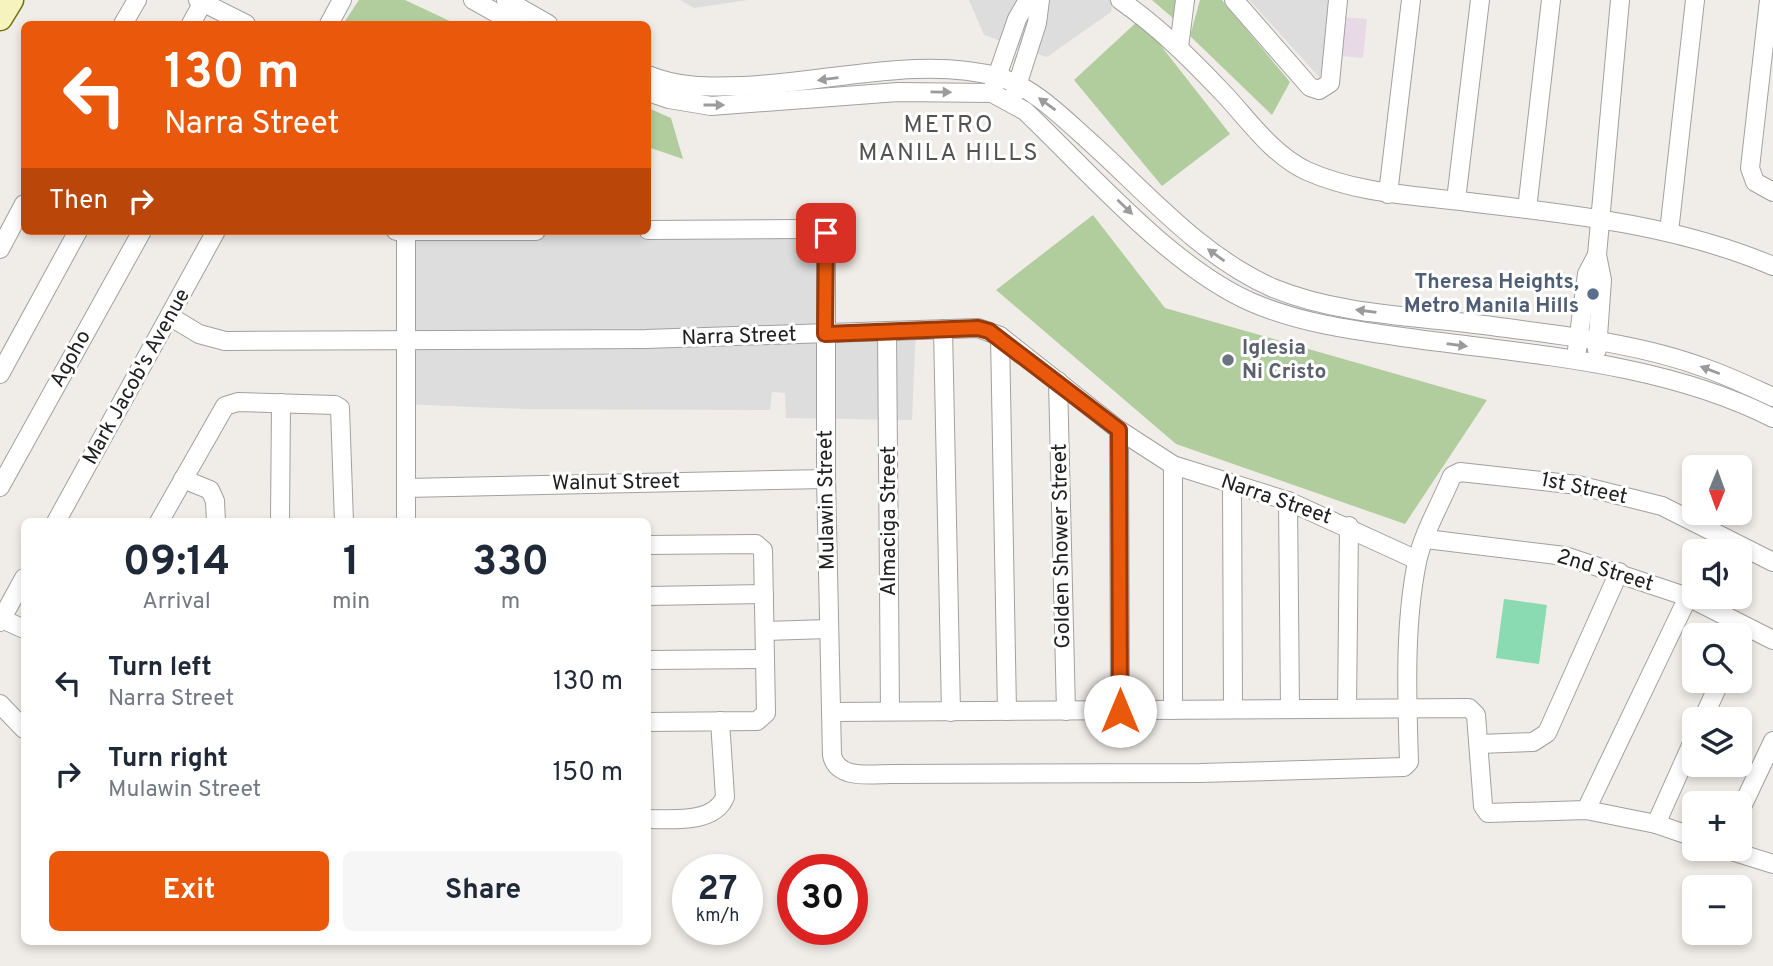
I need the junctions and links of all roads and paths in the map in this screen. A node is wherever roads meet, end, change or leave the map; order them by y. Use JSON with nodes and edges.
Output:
{"nodes":[{"id":1,"x":11,"y":0,"type":"edge"},
{"id":2,"x":137,"y":0,"type":"edge"},
{"id":3,"x":342,"y":0,"type":"edge"},
{"id":4,"x":473,"y":0,"type":"edge"},
{"id":5,"x":506,"y":0,"type":"edge"},
{"id":6,"x":1028,"y":0,"type":"edge"},
{"id":7,"x":1040,"y":0,"type":"edge"},
{"id":8,"x":1120,"y":0,"type":"edge"},
{"id":9,"x":1185,"y":0,"type":"edge"},
{"id":10,"x":1234,"y":0,"type":"edge"},
{"id":11,"x":1411,"y":0,"type":"edge"},
{"id":12,"x":1480,"y":0,"type":"edge"},
{"id":13,"x":1551,"y":0,"type":"edge"},
{"id":14,"x":1620,"y":0,"type":"edge"},
{"id":15,"x":1695,"y":0,"type":"edge"},
{"id":16,"x":1769,"y":0,"type":"edge"},
{"id":17,"x":200,"y":1,"type":"edge"},
{"id":18,"x":1334,"y":3,"type":"edge"},
{"id":19,"x":0,"y":18,"type":"edge"},
{"id":20,"x":126,"y":21,"type":"edge"},
{"id":21,"x":192,"y":21,"type":"edge"},
{"id":22,"x":240,"y":21,"type":"edge"},
{"id":23,"x":331,"y":21,"type":"edge"},
{"id":24,"x":511,"y":21,"type":"edge"},
{"id":25,"x":543,"y":21,"type":"edge"},
{"id":26,"x":1179,"y":47,"type":"junction"},
{"id":27,"x":651,"y":76,"type":"edge"},
{"id":28,"x":994,"y":85,"type":"junction"},
{"id":29,"x":651,"y":93,"type":"edge"},
{"id":30,"x":1014,"y":93,"type":"junction"},
{"id":31,"x":1773,"y":192,"type":"edge"},
{"id":32,"x":1388,"y":194,"type":"junction"},
{"id":33,"x":1456,"y":200,"type":"junction"},
{"id":34,"x":1527,"y":209,"type":"junction"},
{"id":35,"x":21,"y":210,"type":"edge"},
{"id":36,"x":1600,"y":219,"type":"junction"},
{"id":37,"x":651,"y":230,"type":"edge"},
{"id":38,"x":1670,"y":232,"type":"junction"},
{"id":39,"x":76,"y":235,"type":"edge"},
{"id":40,"x":140,"y":235,"type":"edge"},
{"id":41,"x":214,"y":235,"type":"edge"},
{"id":42,"x":406,"y":235,"type":"edge"},
{"id":43,"x":0,"y":249,"type":"edge"},
{"id":44,"x":1597,"y":255,"type":"junction"},
{"id":45,"x":1773,"y":266,"type":"edge"},
{"id":46,"x":171,"y":317,"type":"junction"},
{"id":47,"x":943,"y":329,"type":"junction"},
{"id":48,"x":887,"y":331,"type":"junction"},
{"id":49,"x":825,"y":334,"type":"junction"},
{"id":50,"x":1000,"y":335,"type":"junction"},
{"id":51,"x":1578,"y":338,"type":"junction"},
{"id":52,"x":404,"y":341,"type":"junction"},
{"id":53,"x":1598,"y":341,"type":"junction"},
{"id":54,"x":1575,"y":361,"type":"junction"},
{"id":55,"x":1595,"y":364,"type":"junction"},
{"id":56,"x":0,"y":374,"type":"edge"},
{"id":57,"x":1058,"y":381,"type":"junction"},
{"id":58,"x":1773,"y":397,"type":"edge"},
{"id":59,"x":281,"y":403,"type":"junction"},
{"id":60,"x":1773,"y":418,"type":"edge"},
{"id":61,"x":1119,"y":430,"type":"junction"},
{"id":62,"x":1173,"y":465,"type":"junction"},
{"id":63,"x":183,"y":479,"type":"junction"},
{"id":64,"x":826,"y":479,"type":"junction"},
{"id":65,"x":1232,"y":484,"type":"junction"},
{"id":66,"x":0,"y":487,"type":"edge"},
{"id":67,"x":406,"y":488,"type":"junction"},
{"id":68,"x":1289,"y":501,"type":"junction"},
{"id":69,"x":58,"y":518,"type":"edge"},
{"id":70,"x":161,"y":518,"type":"edge"},
{"id":71,"x":216,"y":518,"type":"edge"},
{"id":72,"x":280,"y":518,"type":"edge"},
{"id":73,"x":344,"y":518,"type":"edge"},
{"id":74,"x":406,"y":518,"type":"edge"},
{"id":75,"x":1349,"y":526,"type":"junction"},
{"id":76,"x":1426,"y":540,"type":"junction"},
{"id":77,"x":651,"y":545,"type":"edge"},
{"id":78,"x":1417,"y":560,"type":"junction"},
{"id":79,"x":1773,"y":562,"type":"edge"},
{"id":80,"x":1619,"y":572,"type":"junction"},
{"id":81,"x":21,"y":583,"type":"edge"},
{"id":82,"x":764,"y":594,"type":"junction"},
{"id":83,"x":1682,"y":595,"type":"edge"},
{"id":84,"x":651,"y":596,"type":"edge"},
{"id":85,"x":1682,"y":609,"type":"edge"},
{"id":86,"x":1707,"y":609,"type":"edge"},
{"id":87,"x":1,"y":620,"type":"edge"},
{"id":88,"x":1728,"y":623,"type":"edge"},
{"id":89,"x":21,"y":628,"type":"edge"},
{"id":90,"x":828,"y":629,"type":"junction"},
{"id":91,"x":765,"y":631,"type":"junction"},
{"id":92,"x":1752,"y":635,"type":"edge"},
{"id":93,"x":1773,"y":640,"type":"edge"},
{"id":94,"x":765,"y":659,"type":"junction"},
{"id":95,"x":651,"y":660,"type":"edge"},
{"id":96,"x":0,"y":704,"type":"edge"},
{"id":97,"x":1290,"y":708,"type":"junction"},
{"id":98,"x":1347,"y":708,"type":"junction"},
{"id":99,"x":1233,"y":709,"type":"junction"},
{"id":100,"x":1407,"y":709,"type":"junction"},
{"id":101,"x":1173,"y":710,"type":"junction"},
{"id":102,"x":890,"y":711,"type":"junction"},
{"id":103,"x":1007,"y":711,"type":"junction"},
{"id":104,"x":1066,"y":711,"type":"junction"},
{"id":105,"x":1120,"y":711,"type":"junction"},
{"id":106,"x":831,"y":712,"type":"junction"},
{"id":107,"x":951,"y":712,"type":"junction"},
{"id":108,"x":720,"y":721,"type":"junction"},
{"id":109,"x":651,"y":722,"type":"edge"},
{"id":110,"x":21,"y":726,"type":"edge"},
{"id":111,"x":1773,"y":741,"type":"edge"},
{"id":112,"x":1479,"y":744,"type":"junction"},
{"id":113,"x":1682,"y":766,"type":"edge"},
{"id":114,"x":838,"y":768,"type":"joint"},
{"id":115,"x":1749,"y":791,"type":"edge"},
{"id":116,"x":1586,"y":810,"type":"junction"},
{"id":117,"x":651,"y":819,"type":"edge"},
{"id":118,"x":1656,"y":824,"type":"junction"},
{"id":119,"x":1682,"y":834,"type":"edge"},
{"id":120,"x":1752,"y":857,"type":"edge"},
{"id":121,"x":1773,"y":864,"type":"edge"}],
"edges":[{"from":1,"to":19,"type":"main road"},
{"from":2,"to":20,"type":"street"},
{"from":3,"to":23,"type":"street"},
{"from":4,"to":24,"type":"street"},
{"from":5,"to":25,"type":"street"},
{"from":6,"to":28,"type":"street"},
{"from":7,"to":30,"type":"street"},
{"from":8,"to":26,"type":"street"},
{"from":9,"to":26,"type":"street"},
{"from":10,"to":18,"type":"street"},
{"from":11,"to":32,"type":"street"},
{"from":12,"to":33,"type":"street"},
{"from":13,"to":34,"type":"street"},
{"from":14,"to":36,"type":"street"},
{"from":15,"to":38,"type":"street"},
{"from":16,"to":31,"type":"street"},
{"from":17,"to":21,"type":"street"},
{"from":17,"to":22,"type":"street"},
{"from":26,"to":32,"type":"street"},
{"from":28,"to":27,"type":"street","one_way":true},
{"from":29,"to":28,"type":"street","one_way":true},
{"from":28,"to":30,"type":"street"},
{"from":51,"to":30,"type":"street","one_way":true},
{"from":30,"to":54,"type":"street","one_way":true},
{"from":32,"to":33,"type":"street"},
{"from":33,"to":34,"type":"street"},
{"from":34,"to":36,"type":"street"},
{"from":35,"to":43,"type":"street"},
{"from":36,"to":38,"type":"street"},
{"from":36,"to":44,"type":"street"},
{"from":37,"to":49,"type":"street","name":"Mulawin Street"},
{"from":38,"to":45,"type":"street"},
{"from":39,"to":56,"type":"street"},
{"from":40,"to":66,"type":"street","name":"Agoho"},
{"from":41,"to":46,"type":"street","name":"Mark Jacob's Avenue"},
{"from":42,"to":52,"type":"street"},
{"from":44,"to":51,"type":"street"},
{"from":44,"to":53,"type":"street"},
{"from":46,"to":52,"type":"street","name":"Narra Street"},
{"from":46,"to":69,"type":"street","name":"Mark Jacob's Avenue"},
{"from":47,"to":48,"type":"street","name":"Narra Street"},
{"from":47,"to":50,"type":"street","name":"Narra Street"},
{"from":47,"to":107,"type":"street"},
{"from":48,"to":49,"type":"street","name":"Narra Street"},
{"from":48,"to":102,"type":"street","name":"Almaciga Street"},
{"from":49,"to":52,"type":"street","name":"Narra Street"},
{"from":49,"to":64,"type":"street","name":"Mulawin Street"},
{"from":50,"to":57,"type":"street","name":"Narra Street"},
{"from":50,"to":103,"type":"street"},
{"from":51,"to":53,"type":"street"},
{"from":51,"to":54,"type":"street"},
{"from":52,"to":67,"type":"street"},
{"from":53,"to":55,"type":"street"},
{"from":58,"to":53,"type":"street","one_way":true},
{"from":54,"to":55,"type":"street"},
{"from":55,"to":60,"type":"street"},
{"from":57,"to":61,"type":"street","name":"Narra Street"},
{"from":57,"to":104,"type":"street","name":"Golden Shower Street"},
{"from":59,"to":63,"type":"street"},
{"from":59,"to":72,"type":"street"},
{"from":59,"to":73,"type":"street"},
{"from":61,"to":62,"type":"street","name":"Narra Street"},
{"from":61,"to":105,"type":"street"},
{"from":62,"to":65,"type":"street","name":"Narra Street"},
{"from":62,"to":101,"type":"street"},
{"from":63,"to":70,"type":"street"},
{"from":63,"to":71,"type":"street"},
{"from":64,"to":67,"type":"street","name":"Walnut Street"},
{"from":64,"to":90,"type":"street","name":"Mulawin Street"},
{"from":65,"to":68,"type":"street","name":"Narra Street"},
{"from":65,"to":99,"type":"street"},
{"from":67,"to":74,"type":"street"},
{"from":68,"to":75,"type":"street","name":"Narra Street"},
{"from":68,"to":97,"type":"street"},
{"from":75,"to":78,"type":"street","name":"Narra Street"},
{"from":75,"to":98,"type":"street"},
{"from":76,"to":78,"type":"street","name":"1st Street"},
{"from":76,"to":79,"type":"street","name":"1st Street"},
{"from":76,"to":80,"type":"street","name":"2nd Street"},
{"from":77,"to":82,"type":"street"},
{"from":78,"to":100,"type":"street","name":"1st Street"},
{"from":80,"to":83,"type":"street","name":"2nd Street"},
{"from":80,"to":112,"type":"street"},
{"from":81,"to":87,"type":"street"},
{"from":82,"to":84,"type":"street"},
{"from":82,"to":91,"type":"street"},
{"from":85,"to":116,"type":"street"},
{"from":86,"to":88,"type":"street","name":"2nd Street"},
{"from":87,"to":89,"type":"street"},
{"from":90,"to":91,"type":"street"},
{"from":90,"to":106,"type":"street","name":"Mulawin Street"},
{"from":91,"to":94,"type":"street"},
{"from":92,"to":93,"type":"street","name":"2nd Street"},
{"from":94,"to":95,"type":"street"},
{"from":94,"to":108,"type":"street"},
{"from":96,"to":110,"type":"street"},
{"from":97,"to":98,"type":"street"},
{"from":97,"to":99,"type":"street"},
{"from":98,"to":100,"type":"street"},
{"from":99,"to":101,"type":"street"},
{"from":100,"to":112,"type":"street"},
{"from":100,"to":114,"type":"street","name":"1st Street"},
{"from":101,"to":105,"type":"street"},
{"from":102,"to":106,"type":"street"},
{"from":102,"to":107,"type":"street"},
{"from":103,"to":104,"type":"street"},
{"from":103,"to":107,"type":"street"},
{"from":104,"to":105,"type":"street"},
{"from":106,"to":114,"type":"street","name":"Mulawin Street"},
{"from":108,"to":109,"type":"street"},
{"from":108,"to":117,"type":"street"},
{"from":111,"to":115,"type":"street"},
{"from":112,"to":116,"type":"street"},
{"from":113,"to":118,"type":"street"},
{"from":116,"to":118,"type":"street"},
{"from":118,"to":119,"type":"street"},
{"from":120,"to":121,"type":"street"}]}
